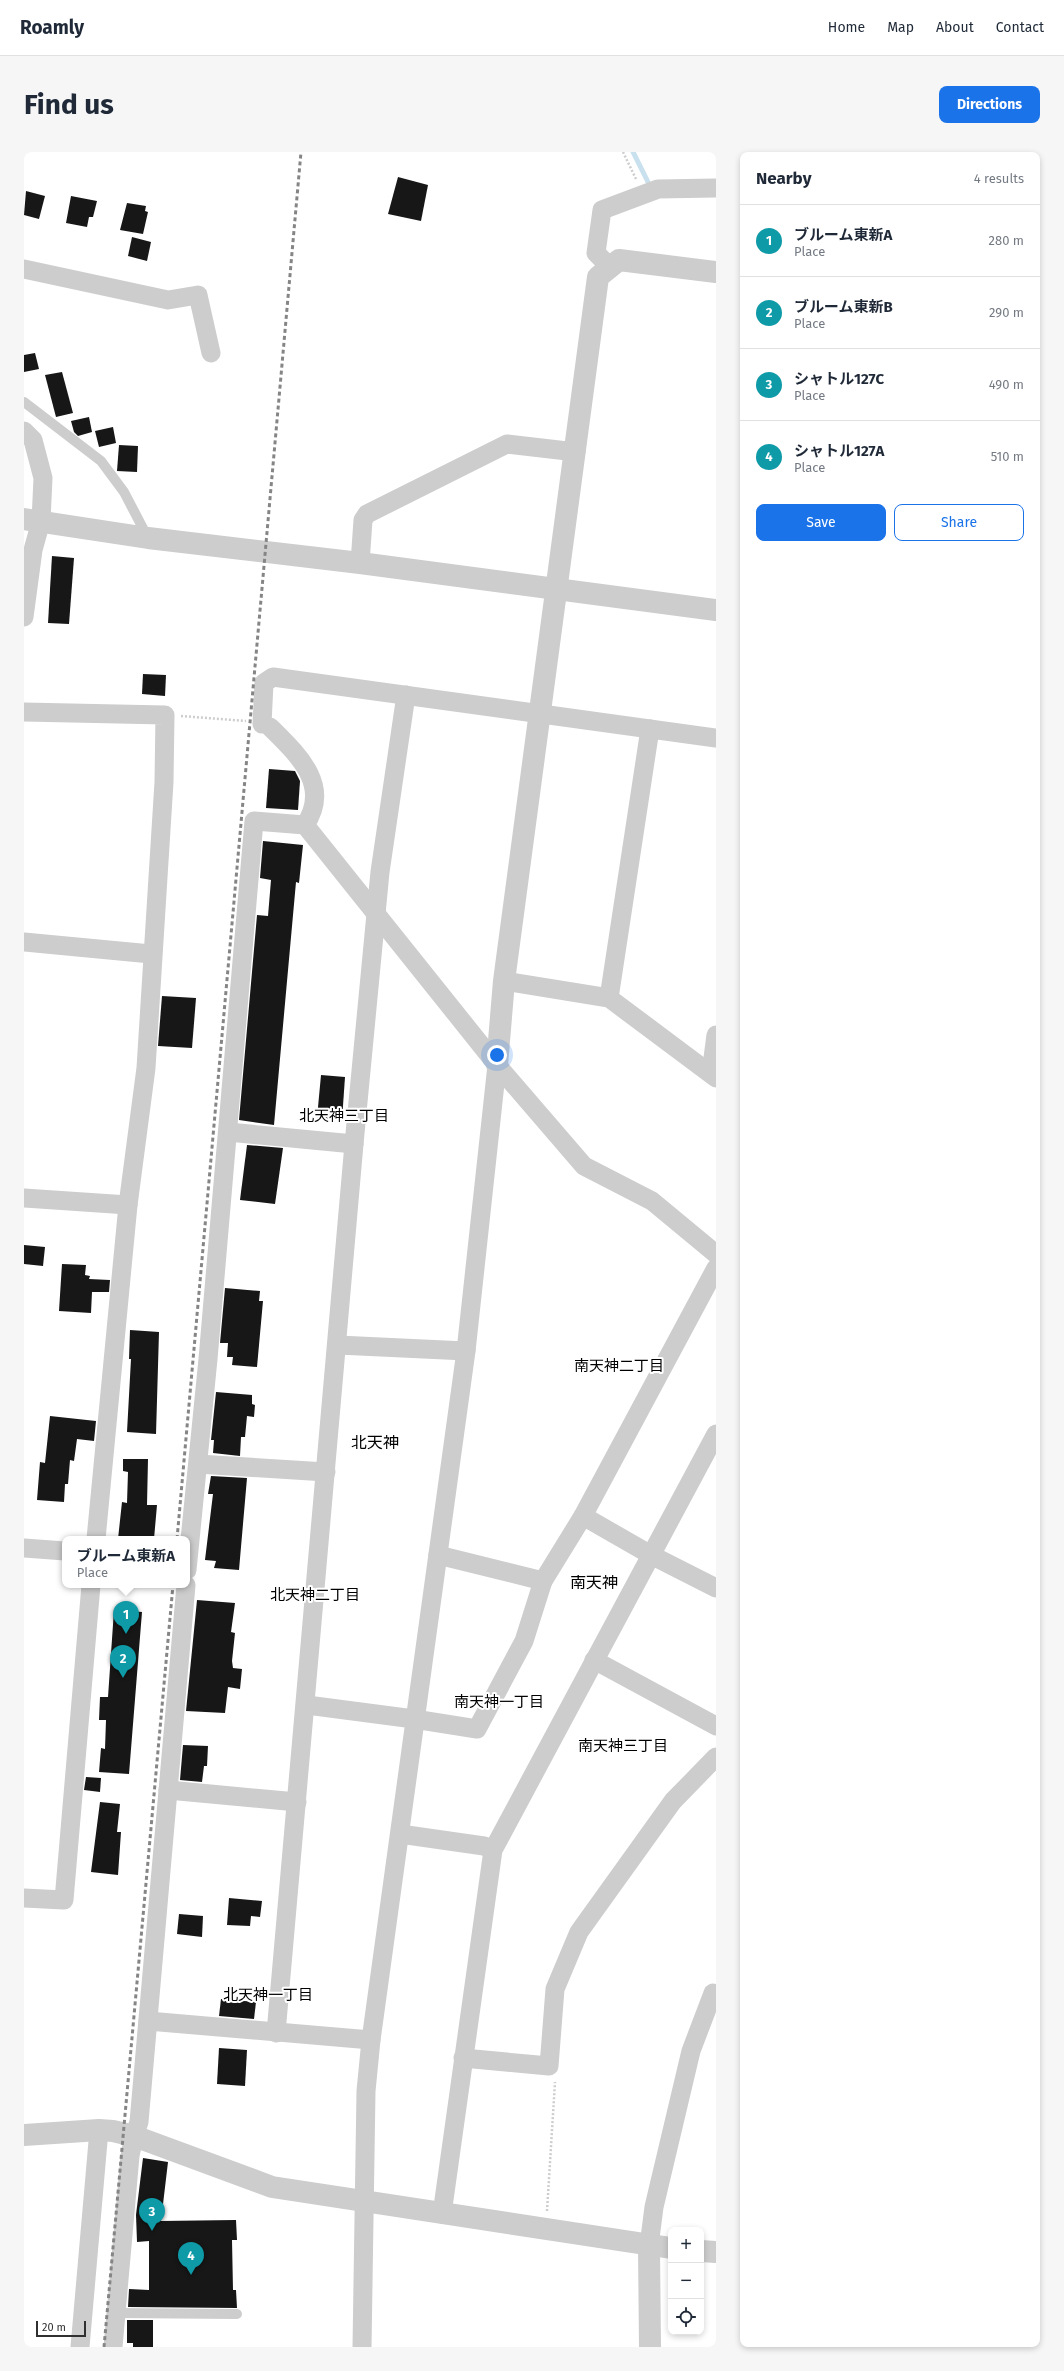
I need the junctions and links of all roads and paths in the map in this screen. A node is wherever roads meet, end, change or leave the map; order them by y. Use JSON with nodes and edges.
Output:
{"nodes":[{"id":1,"x":623,"y":152,"type":"edge"},
{"id":2,"x":716,"y":188,"type":"edge"},
{"id":3,"x":643,"y":196,"type":"junction"},
{"id":4,"x":610,"y":267,"type":"junction"},
{"id":5,"x":24,"y":268,"type":"edge"},
{"id":6,"x":716,"y":272,"type":"edge"},
{"id":7,"x":212,"y":353,"type":"dead end"},
{"id":8,"x":24,"y":402,"type":"edge"},
{"id":9,"x":24,"y":431,"type":"edge"},
{"id":10,"x":576,"y":452,"type":"junction"},
{"id":11,"x":32,"y":520,"type":"edge"},
{"id":12,"x":148,"y":538,"type":"junction"},
{"id":13,"x":360,"y":563,"type":"junction"},
{"id":14,"x":558,"y":588,"type":"junction"},
{"id":15,"x":716,"y":610,"type":"edge"},
{"id":16,"x":24,"y":617,"type":"edge"},
{"id":17,"x":406,"y":695,"type":"junction"},
{"id":18,"x":24,"y":712,"type":"edge"},
{"id":19,"x":540,"y":714,"type":"junction"},
{"id":20,"x":165,"y":715,"type":"junction"},
{"id":21,"x":266,"y":725,"type":"junction"},
{"id":22,"x":650,"y":729,"type":"junction"},
{"id":23,"x":716,"y":738,"type":"edge"},
{"id":24,"x":305,"y":825,"type":"junction"},
{"id":25,"x":377,"y":916,"type":"junction"},
{"id":26,"x":24,"y":942,"type":"edge"},
{"id":27,"x":151,"y":954,"type":"junction"},
{"id":28,"x":504,"y":981,"type":"junction"},
{"id":29,"x":610,"y":998,"type":"junction"},
{"id":30,"x":716,"y":1035,"type":"edge"},
{"id":31,"x":498,"y":1066,"type":"junction"},
{"id":32,"x":713,"y":1076,"type":"edge"},
{"id":33,"x":228,"y":1132,"type":"junction"},
{"id":34,"x":354,"y":1144,"type":"junction"},
{"id":35,"x":24,"y":1198,"type":"edge"},
{"id":36,"x":128,"y":1205,"type":"junction"},
{"id":37,"x":716,"y":1254,"type":"edge"},
{"id":38,"x":716,"y":1268,"type":"edge"},
{"id":39,"x":338,"y":1345,"type":"junction"},
{"id":40,"x":466,"y":1351,"type":"junction"},
{"id":41,"x":716,"y":1434,"type":"edge"},
{"id":42,"x":198,"y":1464,"type":"junction"},
{"id":43,"x":326,"y":1472,"type":"junction"},
{"id":44,"x":583,"y":1516,"type":"junction"},
{"id":45,"x":96,"y":1536,"type":"edge"},
{"id":46,"x":190,"y":1541,"type":"edge"},
{"id":47,"x":24,"y":1548,"type":"edge"},
{"id":48,"x":62,"y":1551,"type":"edge"},
{"id":49,"x":438,"y":1555,"type":"junction"},
{"id":50,"x":651,"y":1555,"type":"junction"},
{"id":51,"x":543,"y":1581,"type":"junction"},
{"id":52,"x":91,"y":1588,"type":"edge"},
{"id":53,"x":186,"y":1588,"type":"edge"},
{"id":54,"x":716,"y":1588,"type":"edge"},
{"id":55,"x":594,"y":1660,"type":"junction"},
{"id":56,"x":307,"y":1705,"type":"junction"},
{"id":57,"x":414,"y":1718,"type":"junction"},
{"id":58,"x":716,"y":1726,"type":"edge"},
{"id":59,"x":716,"y":1757,"type":"edge"},
{"id":60,"x":168,"y":1790,"type":"junction"},
{"id":61,"x":297,"y":1802,"type":"junction"},
{"id":62,"x":400,"y":1834,"type":"junction"},
{"id":63,"x":493,"y":1850,"type":"junction"},
{"id":64,"x":24,"y":1898,"type":"edge"},
{"id":65,"x":716,"y":1994,"type":"edge"},
{"id":66,"x":148,"y":2021,"type":"junction"},
{"id":67,"x":276,"y":2033,"type":"junction"},
{"id":68,"x":371,"y":2040,"type":"junction"},
{"id":69,"x":464,"y":2058,"type":"junction"},
{"id":70,"x":549,"y":2066,"type":"junction"},
{"id":71,"x":99,"y":2130,"type":"junction"},
{"id":72,"x":24,"y":2135,"type":"edge"},
{"id":73,"x":134,"y":2136,"type":"junction"},
{"id":74,"x":362,"y":2203,"type":"junction"},
{"id":75,"x":442,"y":2214,"type":"junction"},
{"id":76,"x":545,"y":2230,"type":"junction"},
{"id":77,"x":649,"y":2246,"type":"junction"},
{"id":78,"x":668,"y":2248,"type":"edge"},
{"id":79,"x":704,"y":2251,"type":"edge"},
{"id":80,"x":716,"y":2252,"type":"edge"},
{"id":81,"x":116,"y":2313,"type":"junction"},
{"id":82,"x":237,"y":2314,"type":"dead end"},
{"id":83,"x":80,"y":2347,"type":"edge"},
{"id":84,"x":113,"y":2347,"type":"edge"},
{"id":85,"x":362,"y":2347,"type":"edge"},
{"id":86,"x":650,"y":2347,"type":"edge"}],
"edges":[{"from":1,"to":3,"type":"path"},
{"from":2,"to":3,"type":"street"},
{"from":3,"to":4,"type":"street"},
{"from":4,"to":6,"type":"street"},
{"from":4,"to":10,"type":"street"},
{"from":5,"to":7,"type":"street"},
{"from":8,"to":12,"type":"lane"},
{"from":9,"to":11,"type":"street"},
{"from":10,"to":13,"type":"street"},
{"from":10,"to":14,"type":"street"},
{"from":11,"to":12,"type":"street"},
{"from":11,"to":16,"type":"street"},
{"from":12,"to":13,"type":"street"},
{"from":13,"to":14,"type":"street"},
{"from":14,"to":15,"type":"street"},
{"from":14,"to":19,"type":"street"},
{"from":17,"to":19,"type":"street"},
{"from":17,"to":21,"type":"street"},
{"from":17,"to":25,"type":"street"},
{"from":18,"to":20,"type":"street"},
{"from":19,"to":22,"type":"street"},
{"from":19,"to":28,"type":"street"},
{"from":20,"to":21,"type":"path"},
{"from":20,"to":27,"type":"street"},
{"from":21,"to":24,"type":"street"},
{"from":22,"to":23,"type":"street"},
{"from":22,"to":29,"type":"street"},
{"from":24,"to":25,"type":"street"},
{"from":24,"to":33,"type":"street"},
{"from":25,"to":31,"type":"street"},
{"from":25,"to":34,"type":"street"},
{"from":26,"to":27,"type":"street"},
{"from":27,"to":36,"type":"street"},
{"from":28,"to":29,"type":"street"},
{"from":28,"to":31,"type":"street"},
{"from":29,"to":32,"type":"street"},
{"from":30,"to":32,"type":"street"},
{"from":31,"to":37,"type":"street"},
{"from":31,"to":40,"type":"street"},
{"from":33,"to":34,"type":"street"},
{"from":33,"to":42,"type":"street"},
{"from":34,"to":39,"type":"street"},
{"from":35,"to":36,"type":"street"},
{"from":36,"to":45,"type":"street"},
{"from":38,"to":44,"type":"street"},
{"from":39,"to":40,"type":"street"},
{"from":39,"to":43,"type":"street"},
{"from":40,"to":49,"type":"street"},
{"from":41,"to":50,"type":"street"},
{"from":42,"to":43,"type":"street"},
{"from":42,"to":46,"type":"street"},
{"from":43,"to":56,"type":"street"},
{"from":44,"to":50,"type":"street"},
{"from":44,"to":51,"type":"street"},
{"from":47,"to":48,"type":"street"},
{"from":49,"to":51,"type":"street"},
{"from":49,"to":57,"type":"street"},
{"from":50,"to":54,"type":"street"},
{"from":50,"to":55,"type":"street"},
{"from":51,"to":57,"type":"street"},
{"from":52,"to":64,"type":"street"},
{"from":53,"to":60,"type":"street"},
{"from":55,"to":58,"type":"street"},
{"from":55,"to":63,"type":"street"},
{"from":56,"to":57,"type":"street"},
{"from":56,"to":61,"type":"street"},
{"from":57,"to":62,"type":"street"},
{"from":59,"to":70,"type":"street"},
{"from":60,"to":61,"type":"street"},
{"from":60,"to":66,"type":"street"},
{"from":61,"to":67,"type":"street"},
{"from":62,"to":63,"type":"street"},
{"from":62,"to":68,"type":"street"},
{"from":63,"to":69,"type":"street"},
{"from":65,"to":77,"type":"street"},
{"from":66,"to":67,"type":"street"},
{"from":66,"to":73,"type":"street"},
{"from":67,"to":68,"type":"street"},
{"from":68,"to":74,"type":"street"},
{"from":69,"to":70,"type":"street"},
{"from":69,"to":75,"type":"street"},
{"from":70,"to":76,"type":"path"},
{"from":71,"to":72,"type":"street"},
{"from":71,"to":73,"type":"street"},
{"from":71,"to":83,"type":"street"},
{"from":73,"to":74,"type":"street"},
{"from":73,"to":81,"type":"street"},
{"from":74,"to":75,"type":"street"},
{"from":74,"to":85,"type":"street"},
{"from":75,"to":76,"type":"street"},
{"from":76,"to":77,"type":"street"},
{"from":77,"to":78,"type":"street"},
{"from":77,"to":86,"type":"street"},
{"from":79,"to":80,"type":"street"},
{"from":81,"to":82,"type":"lane"},
{"from":81,"to":84,"type":"street"}]}
